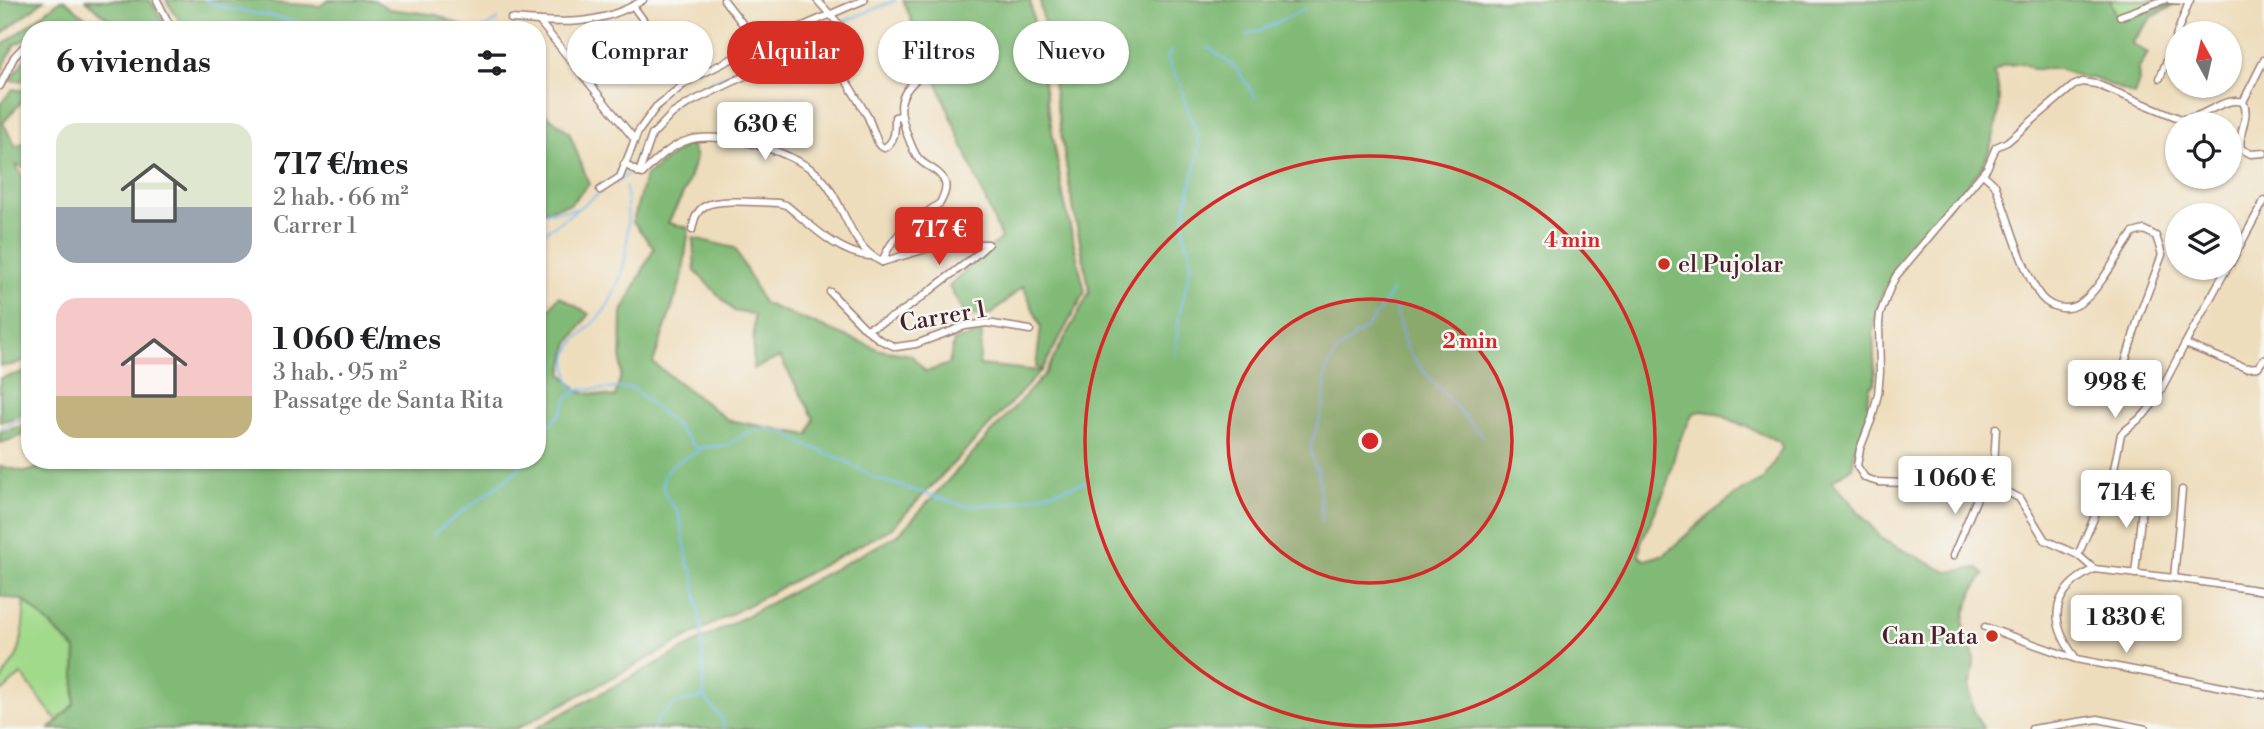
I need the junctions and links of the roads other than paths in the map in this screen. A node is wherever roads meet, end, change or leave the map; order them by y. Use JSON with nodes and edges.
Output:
{"nodes":[{"id":1,"x":157,"y":0,"type":"edge"},
{"id":2,"x":643,"y":0,"type":"edge"},
{"id":3,"x":724,"y":0,"type":"edge"},
{"id":4,"x":817,"y":0,"type":"edge"},
{"id":5,"x":864,"y":0,"type":"edge"},
{"id":6,"x":2164,"y":0,"type":"edge"},
{"id":7,"x":2170,"y":0,"type":"edge"},
{"id":8,"x":2191,"y":1,"type":"edge"},
{"id":9,"x":632,"y":6,"type":"junction"},
{"id":10,"x":830,"y":14,"type":"junction"},
{"id":11,"x":2120,"y":16,"type":"dead end"},
{"id":12,"x":511,"y":19,"type":"dead end"},
{"id":13,"x":168,"y":21,"type":"edge"},
{"id":14,"x":539,"y":21,"type":"edge"},
{"id":15,"x":546,"y":21,"type":"edge"},
{"id":16,"x":643,"y":21,"type":"edge"},
{"id":17,"x":740,"y":21,"type":"edge"},
{"id":18,"x":814,"y":21,"type":"edge"},
{"id":19,"x":836,"y":21,"type":"edge"},
{"id":20,"x":2183,"y":21,"type":"edge"},
{"id":21,"x":546,"y":30,"type":"edge"},
{"id":22,"x":21,"y":50,"type":"edge"},
{"id":23,"x":2264,"y":60,"type":"edge"},
{"id":24,"x":2165,"y":65,"type":"edge"},
{"id":25,"x":2160,"y":78,"type":"dead end"},
{"id":26,"x":684,"y":84,"type":"edge"},
{"id":27,"x":728,"y":84,"type":"edge"},
{"id":28,"x":848,"y":84,"type":"edge"},
{"id":29,"x":910,"y":84,"type":"edge"},
{"id":30,"x":0,"y":86,"type":"edge"},
{"id":31,"x":2243,"y":102,"type":"junction"},
{"id":32,"x":901,"y":116,"type":"junction"},
{"id":33,"x":635,"y":140,"type":"junction"},
{"id":34,"x":2264,"y":153,"type":"edge"},
{"id":35,"x":624,"y":164,"type":"junction"},
{"id":36,"x":639,"y":173,"type":"junction"},
{"id":37,"x":1983,"y":174,"type":"junction"},
{"id":38,"x":600,"y":190,"type":"dead end"},
{"id":39,"x":2264,"y":201,"type":"edge"},
{"id":40,"x":692,"y":230,"type":"dead end"},
{"id":41,"x":2242,"y":241,"type":"edge"},
{"id":42,"x":869,"y":256,"type":"junction"},
{"id":43,"x":882,"y":262,"type":"junction"},
{"id":44,"x":2220,"y":280,"type":"edge"},
{"id":45,"x":830,"y":292,"type":"dead end"},
{"id":46,"x":866,"y":329,"type":"junction"},
{"id":47,"x":1030,"y":330,"type":"dead end"},
{"id":48,"x":2185,"y":344,"type":"junction"},
{"id":49,"x":2264,"y":359,"type":"edge"},
{"id":50,"x":2162,"y":385,"type":"junction"},
{"id":51,"x":1996,"y":428,"type":"dead end"},
{"id":52,"x":1983,"y":486,"type":"junction"},
{"id":53,"x":1993,"y":487,"type":"junction"},
{"id":54,"x":2144,"y":489,"type":"dead end"},
{"id":55,"x":2182,"y":490,"type":"dead end"},
{"id":56,"x":2078,"y":555,"type":"junction"},
{"id":57,"x":1954,"y":556,"type":"dead end"},
{"id":58,"x":2094,"y":569,"type":"junction"},
{"id":59,"x":2135,"y":574,"type":"junction"},
{"id":60,"x":2174,"y":578,"type":"junction"},
{"id":61,"x":2264,"y":592,"type":"edge"},
{"id":62,"x":1985,"y":627,"type":"dead end"},
{"id":63,"x":2076,"y":659,"type":"junction"},
{"id":64,"x":2264,"y":695,"type":"edge"},
{"id":65,"x":2098,"y":719,"type":"junction"},
{"id":66,"x":2032,"y":729,"type":"edge"},
{"id":67,"x":2104,"y":729,"type":"edge"},
{"id":68,"x":2146,"y":729,"type":"edge"}],
"edges":[{"from":1,"to":13,"type":"street"},
{"from":2,"to":9,"type":"street"},
{"from":3,"to":17,"type":"street"},
{"from":4,"to":10,"type":"street"},
{"from":5,"to":10,"type":"street"},
{"from":6,"to":11,"type":"street"},
{"from":7,"to":8,"type":"street"},
{"from":8,"to":20,"type":"street"},
{"from":9,"to":15,"type":"street"},
{"from":9,"to":16,"type":"street"},
{"from":10,"to":18,"type":"street"},
{"from":10,"to":19,"type":"street"},
{"from":12,"to":14,"type":"street"},
{"from":21,"to":33,"type":"street"},
{"from":22,"to":30,"type":"street"},
{"from":23,"to":31,"type":"street"},
{"from":24,"to":25,"type":"street"},
{"from":26,"to":33,"type":"street"},
{"from":27,"to":36,"type":"street"},
{"from":28,"to":32,"type":"street"},
{"from":29,"to":32,"type":"street"},
{"from":31,"to":34,"type":"street"},
{"from":31,"to":37,"type":"street"},
{"from":32,"to":43,"type":"street"},
{"from":33,"to":35,"type":"street"},
{"from":35,"to":36,"type":"street"},
{"from":35,"to":38,"type":"street"},
{"from":36,"to":42,"type":"street"},
{"from":37,"to":50,"type":"street"},
{"from":37,"to":52,"type":"street"},
{"from":39,"to":41,"type":"street"},
{"from":40,"to":42,"type":"street"},
{"from":42,"to":43,"type":"street"},
{"from":43,"to":46,"type":"street","name":"Carrer 1"},
{"from":44,"to":48,"type":"street"},
{"from":45,"to":46,"type":"street","name":"Carrer 1"},
{"from":46,"to":47,"type":"street","name":"Carrer 1"},
{"from":48,"to":49,"type":"street"},
{"from":48,"to":50,"type":"street"},
{"from":50,"to":56,"type":"street"},
{"from":51,"to":53,"type":"street"},
{"from":52,"to":53,"type":"street"},
{"from":52,"to":57,"type":"street"},
{"from":53,"to":56,"type":"street"},
{"from":54,"to":59,"type":"street"},
{"from":55,"to":60,"type":"street"},
{"from":56,"to":58,"type":"street"},
{"from":58,"to":59,"type":"street"},
{"from":58,"to":63,"type":"street"},
{"from":59,"to":60,"type":"street"},
{"from":60,"to":61,"type":"street"},
{"from":62,"to":63,"type":"street"},
{"from":63,"to":64,"type":"street"},
{"from":65,"to":66,"type":"street"},
{"from":65,"to":67,"type":"street"},
{"from":65,"to":68,"type":"street"}]}
